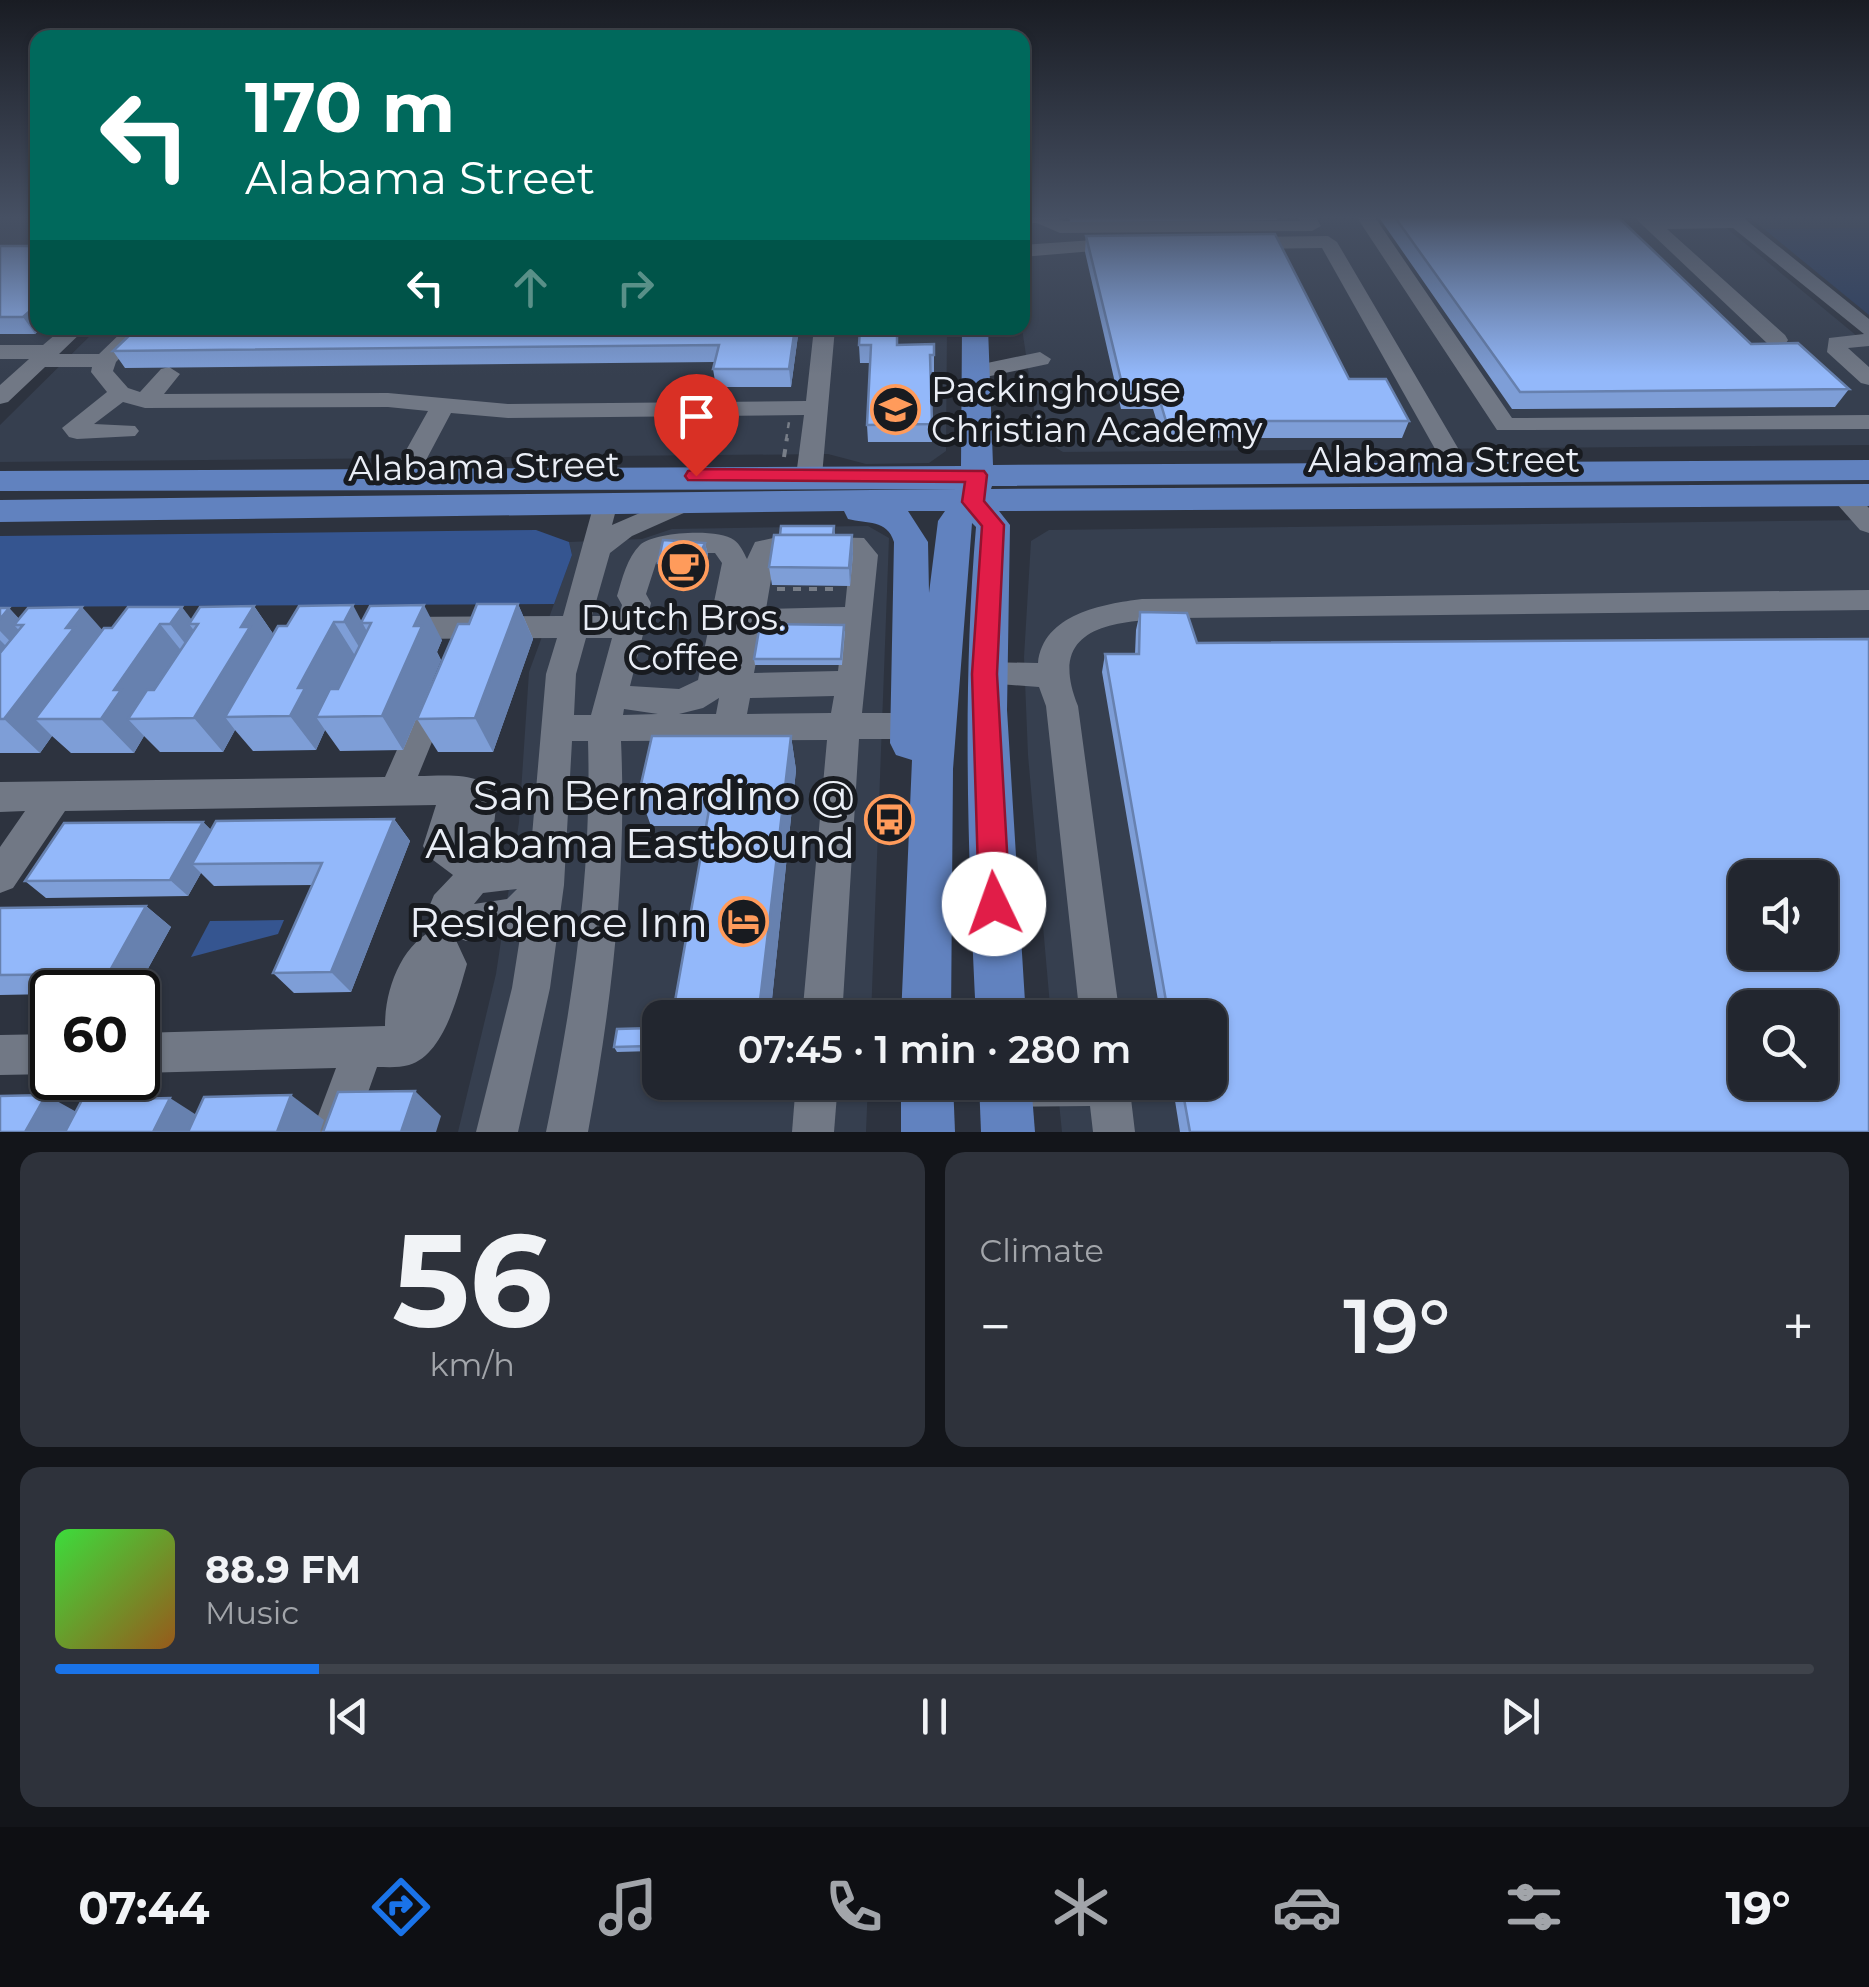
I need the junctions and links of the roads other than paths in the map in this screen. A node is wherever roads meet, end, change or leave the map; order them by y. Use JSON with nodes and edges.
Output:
{"nodes":[{"id":1,"x":1343,"y":269,"type":"edge"},
{"id":2,"x":1401,"y":269,"type":"edge"},
{"id":3,"x":1699,"y":269,"type":"edge"},
{"id":4,"x":1795,"y":269,"type":"edge"},
{"id":5,"x":1869,"y":329,"type":"edge"},
{"id":6,"x":66,"y":335,"type":"edge"},
{"id":7,"x":131,"y":335,"type":"edge"},
{"id":8,"x":824,"y":335,"type":"edge"},
{"id":9,"x":1777,"y":340,"type":"edge"},
{"id":10,"x":1869,"y":340,"type":"edge"},
{"id":11,"x":976,"y":349,"type":"edge"},
{"id":12,"x":0,"y":352,"type":"edge"},
{"id":13,"x":43,"y":356,"type":"junction"},
{"id":14,"x":104,"y":360,"type":"junction"},
{"id":15,"x":170,"y":374,"type":"dead end"},
{"id":16,"x":1869,"y":378,"type":"edge"},
{"id":17,"x":120,"y":393,"type":"junction"},
{"id":18,"x":0,"y":397,"type":"edge"},
{"id":19,"x":145,"y":401,"type":"junction"},
{"id":20,"x":443,"y":405,"type":"junction"},
{"id":21,"x":816,"y":408,"type":"junction"},
{"id":22,"x":1869,"y":422,"type":"edge"},
{"id":23,"x":127,"y":431,"type":"dead end"},
{"id":24,"x":1869,"y":470,"type":"edge"},
{"id":25,"x":1460,"y":472,"type":"junction"},
{"id":26,"x":809,"y":476,"type":"junction"},
{"id":27,"x":403,"y":479,"type":"junction"},
{"id":28,"x":0,"y":481,"type":"edge"},
{"id":29,"x":975,"y":489,"type":"junction"},
{"id":30,"x":1855,"y":495,"type":"edge"},
{"id":31,"x":761,"y":501,"type":"junction"},
{"id":32,"x":686,"y":502,"type":"junction"},
{"id":33,"x":604,"y":506,"type":"junction"},
{"id":34,"x":0,"y":511,"type":"edge"},
{"id":35,"x":1869,"y":524,"type":"edge"},
{"id":36,"x":782,"y":544,"type":"edge"},
{"id":37,"x":834,"y":544,"type":"edge"},
{"id":38,"x":598,"y":548,"type":"junction"},
{"id":39,"x":1869,"y":600,"type":"edge"},
{"id":40,"x":854,"y":603,"type":"junction"},
{"id":41,"x":634,"y":615,"type":"junction"},
{"id":42,"x":749,"y":620,"type":"junction"},
{"id":43,"x":573,"y":627,"type":"junction"},
{"id":44,"x":368,"y":628,"type":"edge"},
{"id":45,"x":465,"y":628,"type":"junction"},
{"id":46,"x":984,"y":674,"type":"junction"},
{"id":47,"x":1051,"y":675,"type":"junction"},
{"id":48,"x":852,"y":683,"type":"junction"},
{"id":49,"x":736,"y":686,"type":"junction"},
{"id":50,"x":608,"y":710,"type":"junction"},
{"id":51,"x":912,"y":726,"type":"junction"},
{"id":52,"x":844,"y":727,"type":"junction"},
{"id":53,"x":557,"y":728,"type":"junction"},
{"id":54,"x":729,"y":728,"type":"junction"},
{"id":55,"x":395,"y":791,"type":"junction"},
{"id":56,"x":56,"y":796,"type":"junction"},
{"id":57,"x":0,"y":797,"type":"edge"},
{"id":58,"x":0,"y":876,"type":"edge"},
{"id":59,"x":546,"y":885,"type":"junction"},
{"id":60,"x":924,"y":889,"type":"junction"},
{"id":61,"x":443,"y":926,"type":"junction"},
{"id":62,"x":823,"y":1000,"type":"edge"},
{"id":63,"x":926,"y":1000,"type":"edge"},
{"id":64,"x":1000,"y":1000,"type":"edge"},
{"id":65,"x":1098,"y":1000,"type":"edge"},
{"id":66,"x":363,"y":1049,"type":"junction"},
{"id":67,"x":160,"y":1053,"type":"edge"},
{"id":68,"x":30,"y":1054,"type":"edge"},
{"id":69,"x":0,"y":1055,"type":"edge"},
{"id":70,"x":816,"y":1100,"type":"edge"},
{"id":71,"x":927,"y":1100,"type":"edge"},
{"id":72,"x":1110,"y":1100,"type":"edge"},
{"id":73,"x":332,"y":1132,"type":"edge"},
{"id":74,"x":497,"y":1132,"type":"edge"},
{"id":75,"x":567,"y":1132,"type":"edge"},
{"id":76,"x":814,"y":1132,"type":"edge"},
{"id":77,"x":928,"y":1132,"type":"edge"},
{"id":78,"x":1114,"y":1132,"type":"edge"}],
"edges":[{"from":1,"to":25,"type":"street"},
{"from":2,"to":22,"type":"street"},
{"from":3,"to":9,"type":"street"},
{"from":4,"to":5,"type":"street"},
{"from":6,"to":13,"type":"street"},
{"from":7,"to":14,"type":"street"},
{"from":8,"to":21,"type":"street"},
{"from":10,"to":16,"type":"street"},
{"from":11,"to":29,"type":"main road"},
{"from":12,"to":13,"type":"street"},
{"from":13,"to":14,"type":"street"},
{"from":13,"to":18,"type":"street"},
{"from":14,"to":17,"type":"street"},
{"from":15,"to":19,"type":"street"},
{"from":17,"to":19,"type":"street"},
{"from":17,"to":23,"type":"street"},
{"from":19,"to":20,"type":"street"},
{"from":20,"to":21,"type":"street"},
{"from":20,"to":27,"type":"street"},
{"from":21,"to":26,"type":"street"},
{"from":24,"to":25,"type":"main road","name":"Alabama Street"},
{"from":25,"to":29,"type":"main road","name":"Alabama Street"},
{"from":26,"to":27,"type":"main road","name":"Alabama Street"},
{"from":26,"to":29,"type":"main road","name":"Alabama Street"},
{"from":26,"to":33,"type":"main road"},
{"from":27,"to":28,"type":"main road","name":"Alabama Street"},
{"from":29,"to":30,"type":"main road","name":"Alabama Street"},
{"from":29,"to":31,"type":"main road","name":"Alabama Street"},
{"from":29,"to":46,"type":"main road"},
{"from":29,"to":60,"type":"main road"},
{"from":30,"to":35,"type":"street"},
{"from":31,"to":32,"type":"main road","name":"Alabama Street"},
{"from":31,"to":51,"type":"main road"},
{"from":32,"to":33,"type":"main road","name":"Alabama Street"},
{"from":32,"to":38,"type":"street"},
{"from":33,"to":34,"type":"main road","name":"Alabama Street"},
{"from":33,"to":38,"type":"street"},
{"from":36,"to":42,"type":"street"},
{"from":37,"to":40,"type":"street"},
{"from":38,"to":43,"type":"street"},
{"from":39,"to":47,"type":"street"},
{"from":40,"to":42,"type":"street"},
{"from":40,"to":48,"type":"street"},
{"from":41,"to":43,"type":"street"},
{"from":41,"to":50,"type":"street"},
{"from":41,"to":50,"type":"street"},
{"from":42,"to":49,"type":"street"},
{"from":43,"to":45,"type":"street"},
{"from":43,"to":53,"type":"street"},
{"from":44,"to":45,"type":"street"},
{"from":45,"to":55,"type":"street"},
{"from":46,"to":47,"type":"street"},
{"from":46,"to":64,"type":"main road"},
{"from":47,"to":65,"type":"street"},
{"from":48,"to":49,"type":"street"},
{"from":48,"to":52,"type":"street"},
{"from":49,"to":54,"type":"street"},
{"from":50,"to":53,"type":"street"},
{"from":50,"to":54,"type":"street"},
{"from":50,"to":75,"type":"street"},
{"from":51,"to":52,"type":"street"},
{"from":51,"to":60,"type":"main road"},
{"from":52,"to":54,"type":"street"},
{"from":52,"to":62,"type":"street"},
{"from":53,"to":59,"type":"street"},
{"from":55,"to":56,"type":"street"},
{"from":55,"to":61,"type":"street"},
{"from":56,"to":57,"type":"street"},
{"from":56,"to":58,"type":"street"},
{"from":59,"to":61,"type":"street"},
{"from":59,"to":74,"type":"street"},
{"from":60,"to":63,"type":"main road"},
{"from":61,"to":66,"type":"street"},
{"from":66,"to":67,"type":"street"},
{"from":66,"to":73,"type":"street"},
{"from":68,"to":69,"type":"street"},
{"from":70,"to":76,"type":"street"},
{"from":71,"to":77,"type":"main road"},
{"from":72,"to":78,"type":"street"}]}
